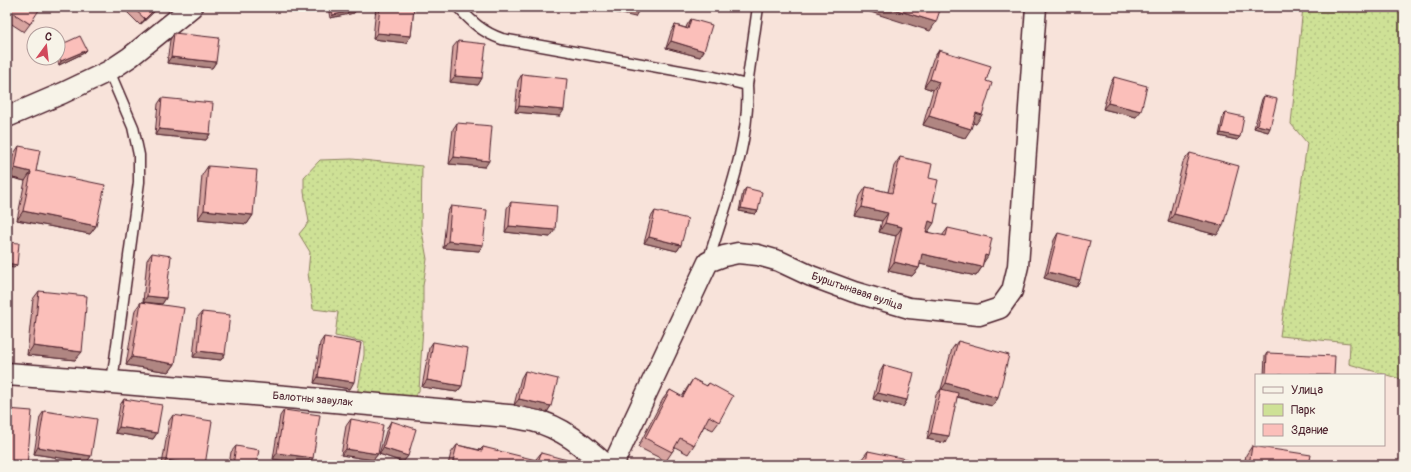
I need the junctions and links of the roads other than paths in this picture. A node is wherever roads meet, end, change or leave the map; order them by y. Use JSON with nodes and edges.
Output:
{"nodes":[{"id":1,"x":192,"y":7,"type":"edge"},
{"id":2,"x":458,"y":7,"type":"edge"},
{"id":3,"x":758,"y":7,"type":"edge"},
{"id":4,"x":1036,"y":7,"type":"edge"},
{"id":5,"x":109,"y":71,"type":"junction"},
{"id":6,"x":747,"y":85,"type":"junction"},
{"id":7,"x":7,"y":117,"type":"edge"},
{"id":8,"x":708,"y":262,"type":"junction"},
{"id":9,"x":7,"y":374,"type":"edge"},
{"id":10,"x":112,"y":382,"type":"junction"},
{"id":11,"x":603,"y":463,"type":"edge"}],
"edges":[{"from":1,"to":5,"type":"street"},
{"from":2,"to":6,"type":"lane"},
{"from":3,"to":6,"type":"lane"},
{"from":4,"to":8,"type":"street","name":"Бурштынавая вуліца"},
{"from":5,"to":7,"type":"street"},
{"from":5,"to":10,"type":"lane"},
{"from":6,"to":8,"type":"lane"},
{"from":8,"to":11,"type":"street"},
{"from":9,"to":10,"type":"main road","name":"Балотны завулак"},
{"from":10,"to":11,"type":"main road","name":"Балотны завулак"}]}
